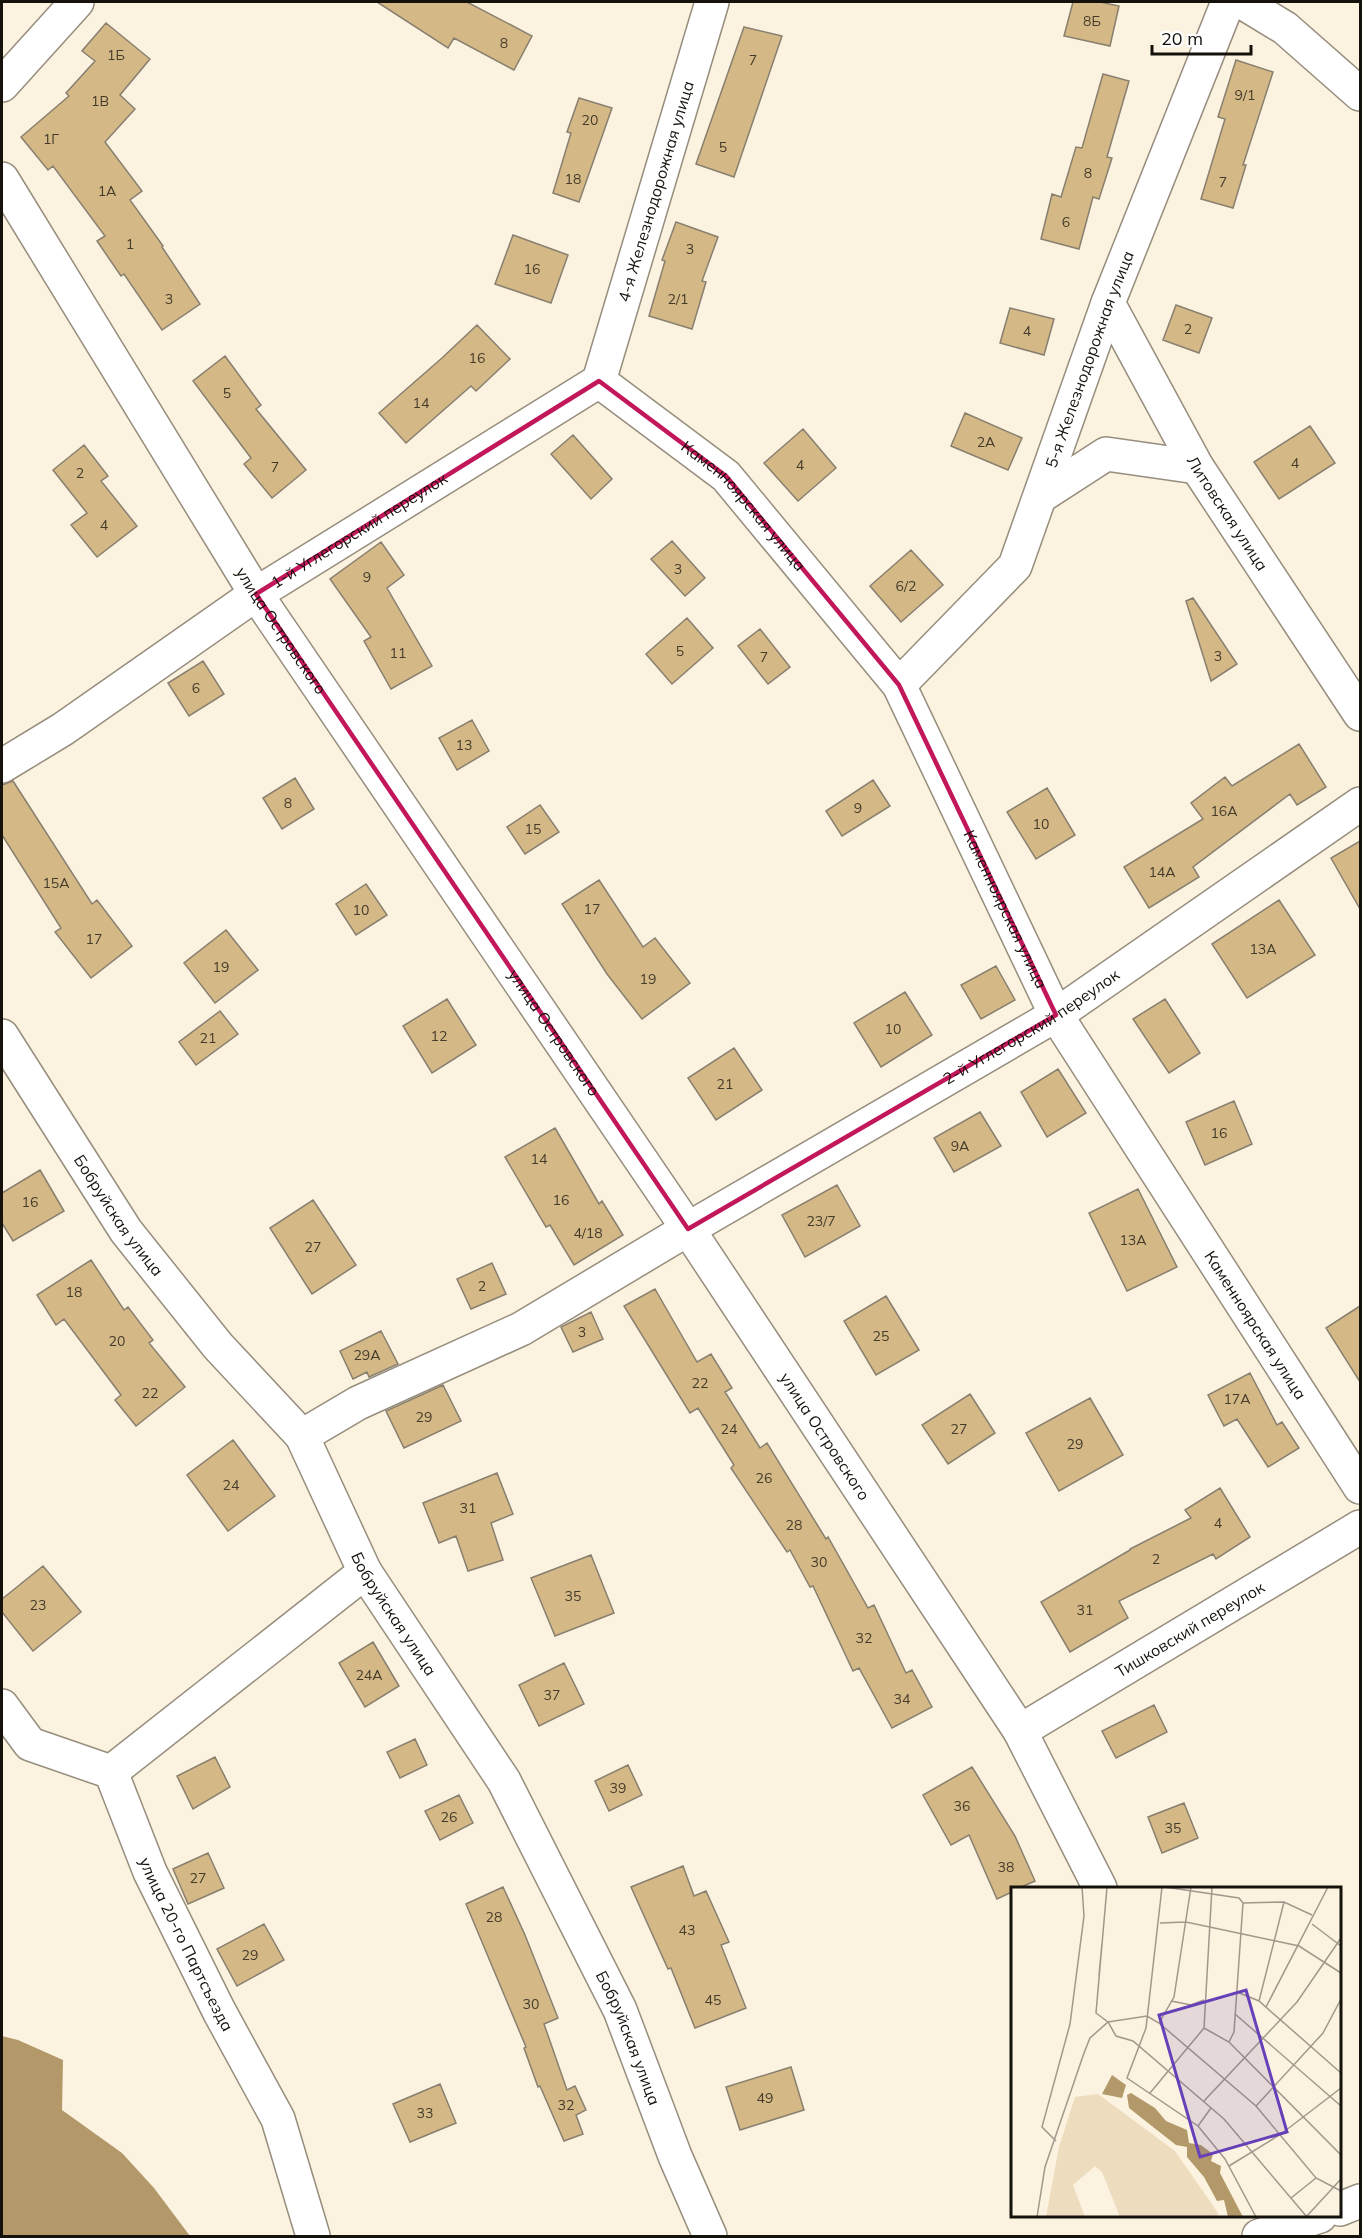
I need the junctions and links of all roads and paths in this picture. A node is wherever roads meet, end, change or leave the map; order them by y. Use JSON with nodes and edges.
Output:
{"nodes":[{"id":1,"x":77,"y":2,"type":"edge"},
{"id":2,"x":712,"y":2,"type":"edge"},
{"id":3,"x":1228,"y":2,"type":"edge"},
{"id":4,"x":1242,"y":2,"type":"edge"},
{"id":5,"x":2,"y":85,"type":"edge"},
{"id":6,"x":1360,"y":94,"type":"edge"},
{"id":7,"x":2,"y":179,"type":"edge"},
{"id":8,"x":1108,"y":303,"type":"junction"},
{"id":9,"x":599,"y":381,"type":"junction"},
{"id":10,"x":1197,"y":467,"type":"junction"},
{"id":11,"x":1041,"y":496,"type":"junction"},
{"id":12,"x":256,"y":594,"type":"junction"},
{"id":13,"x":899,"y":686,"type":"junction"},
{"id":14,"x":1360,"y":714,"type":"edge"},
{"id":15,"x":2,"y":766,"type":"edge"},
{"id":16,"x":1360,"y":804,"type":"edge"},
{"id":17,"x":1056,"y":1015,"type":"junction"},
{"id":18,"x":2,"y":1036,"type":"edge"},
{"id":19,"x":688,"y":1229,"type":"junction"},
{"id":20,"x":302,"y":1436,"type":"junction"},
{"id":21,"x":1360,"y":1487,"type":"edge"},
{"id":22,"x":1360,"y":1527,"type":"edge"},
{"id":23,"x":366,"y":1572,"type":"junction"},
{"id":24,"x":2,"y":1706,"type":"edge"},
{"id":25,"x":1020,"y":1731,"type":"junction"},
{"id":26,"x":111,"y":1772,"type":"junction"},
{"id":27,"x":1100,"y":1887,"type":"edge"},
{"id":28,"x":1360,"y":2201,"type":"edge"},
{"id":29,"x":1341,"y":2209,"type":"edge"},
{"id":30,"x":1316,"y":2217,"type":"edge"},
{"id":31,"x":1262,"y":2231,"type":"edge"},
{"id":32,"x":313,"y":2236,"type":"edge"},
{"id":33,"x":710,"y":2236,"type":"edge"}],
"edges":[{"from":1,"to":5,"type":"street"},
{"from":2,"to":9,"type":"street","name":"4-я Железнодорожная улица"},
{"from":3,"to":8,"type":"street","name":"5-я Железнодорожная улица"},
{"from":4,"to":6,"type":"street"},
{"from":7,"to":12,"type":"street","name":"улица Островского"},
{"from":8,"to":10,"type":"street","name":"Литовская улица"},
{"from":8,"to":11,"type":"street","name":"5-я Железнодорожная улица"},
{"from":9,"to":12,"type":"street","name":"1-й Углегорский переулок"},
{"from":9,"to":13,"type":"street","name":"Каменноярская улица"},
{"from":10,"to":11,"type":"street"},
{"from":10,"to":14,"type":"street","name":"Литовская улица"},
{"from":11,"to":13,"type":"street","name":"5-я Железнодорожная улица"},
{"from":12,"to":15,"type":"street","name":"1-й Углегорский переулок"},
{"from":12,"to":19,"type":"street","name":"улица Островского"},
{"from":13,"to":17,"type":"street","name":"Каменноярская улица"},
{"from":16,"to":17,"type":"street","name":"2-й Углегорский переулок"},
{"from":17,"to":19,"type":"street","name":"2-й Углегорский переулок"},
{"from":17,"to":21,"type":"street","name":"Каменноярская улица"},
{"from":18,"to":20,"type":"street","name":"Бобруйская улица"},
{"from":19,"to":20,"type":"street","name":"2-й Углегорский переулок"},
{"from":19,"to":25,"type":"street","name":"улица Островского"},
{"from":20,"to":23,"type":"street","name":"Бобруйская улица"},
{"from":22,"to":25,"type":"street","name":"Тишковский переулок"},
{"from":23,"to":26,"type":"street"},
{"from":23,"to":33,"type":"street","name":"Бобруйская улица"},
{"from":24,"to":26,"type":"street"},
{"from":25,"to":27,"type":"street","name":"улица Островского"},
{"from":26,"to":32,"type":"street","name":"улица 20-го Партсъезда"},
{"from":28,"to":29,"type":"street"},
{"from":30,"to":31,"type":"street"}]}
